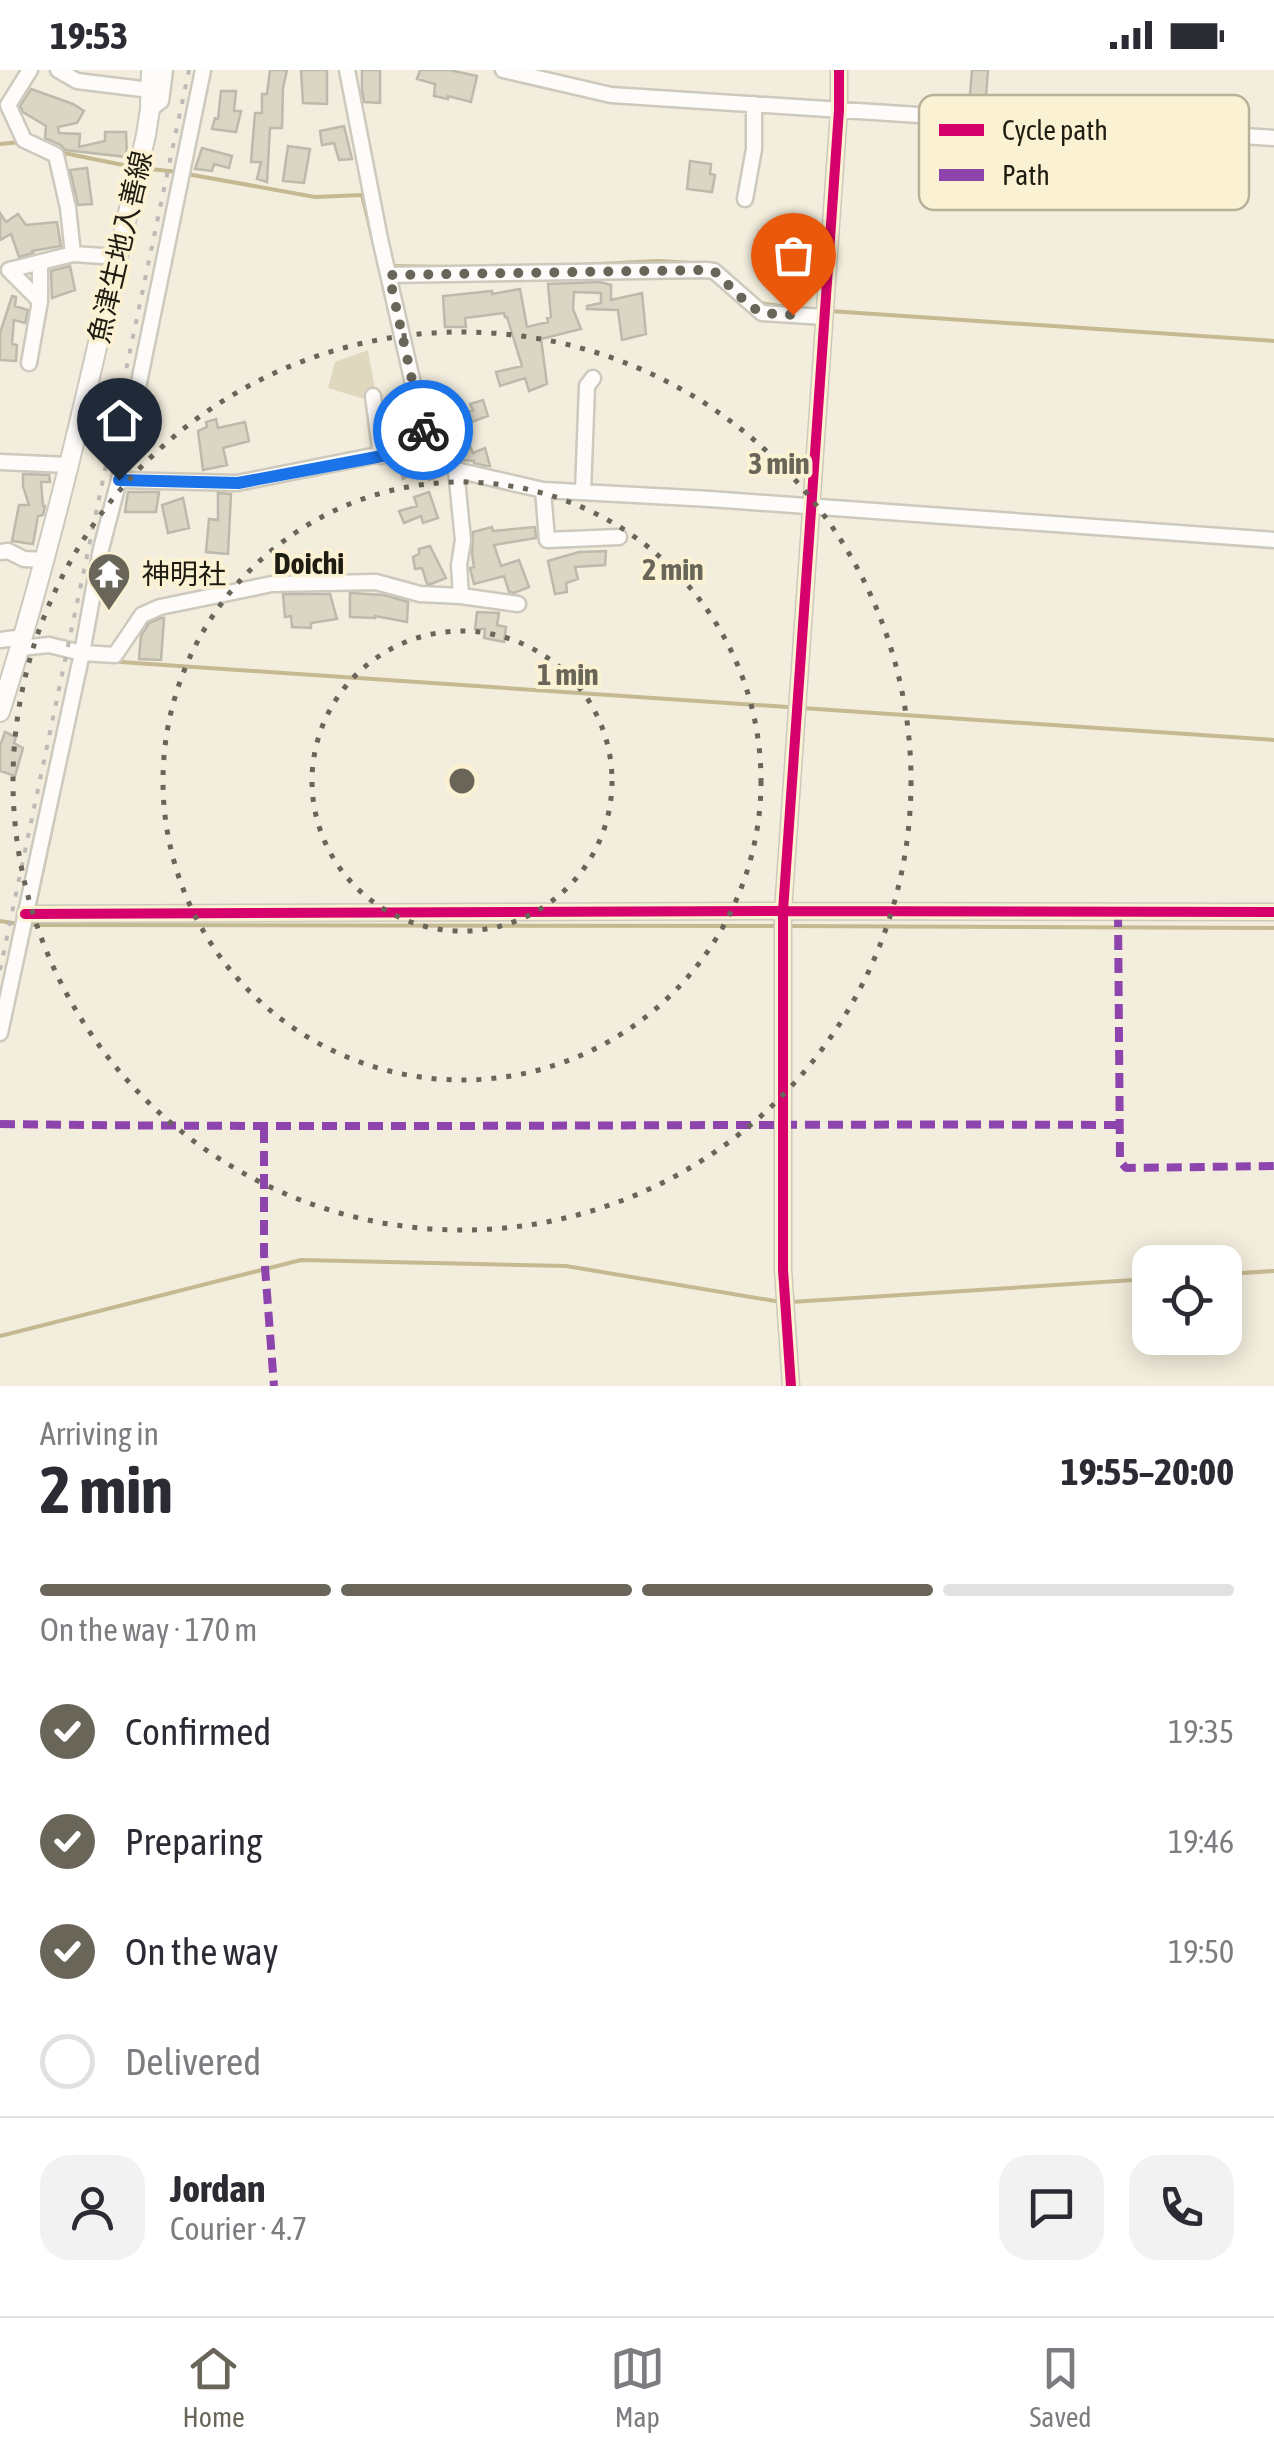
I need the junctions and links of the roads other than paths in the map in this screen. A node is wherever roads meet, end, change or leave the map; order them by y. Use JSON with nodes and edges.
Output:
{"nodes":[{"id":1,"x":30,"y":70,"type":"edge"},
{"id":2,"x":58,"y":70,"type":"edge"},
{"id":3,"x":141,"y":70,"type":"edge"},
{"id":4,"x":151,"y":70,"type":"edge"},
{"id":5,"x":164,"y":70,"type":"edge"},
{"id":6,"x":203,"y":70,"type":"edge"},
{"id":7,"x":346,"y":70,"type":"edge"},
{"id":8,"x":503,"y":70,"type":"edge"},
{"id":9,"x":839,"y":70,"type":"edge"},
{"id":10,"x":536,"y":74,"type":"edge"},
{"id":11,"x":146,"y":89,"type":"junction"},
{"id":12,"x":754,"y":104,"type":"junction"},
{"id":13,"x":150,"y":109,"type":"junction"},
{"id":14,"x":839,"y":110,"type":"junction"},
{"id":15,"x":919,"y":115,"type":"edge"},
{"id":16,"x":1249,"y":136,"type":"edge"},
{"id":17,"x":1274,"y":138,"type":"edge"},
{"id":18,"x":746,"y":199,"type":"dead end"},
{"id":19,"x":73,"y":254,"type":"junction"},
{"id":20,"x":118,"y":257,"type":"junction"},
{"id":21,"x":40,"y":262,"type":"junction"},
{"id":22,"x":4,"y":267,"type":"edge"},
{"id":23,"x":389,"y":275,"type":"junction"},
{"id":24,"x":40,"y":302,"type":"junction"},
{"id":25,"x":824,"y":317,"type":"junction"},
{"id":26,"x":30,"y":364,"type":"dead end"},
{"id":27,"x":592,"y":378,"type":"dead end"},
{"id":28,"x":373,"y":396,"type":"dead end"},
{"id":29,"x":427,"y":445,"type":"junction"},
{"id":30,"x":380,"y":456,"type":"junction"},
{"id":31,"x":0,"y":462,"type":"edge"},
{"id":32,"x":69,"y":465,"type":"junction"},
{"id":33,"x":456,"y":470,"type":"junction"},
{"id":34,"x":119,"y":480,"type":"junction"},
{"id":35,"x":543,"y":490,"type":"junction"},
{"id":36,"x":583,"y":492,"type":"junction"},
{"id":37,"x":810,"y":507,"type":"junction"},
{"id":38,"x":619,"y":537,"type":"dead end"},
{"id":39,"x":1274,"y":540,"type":"edge"},
{"id":40,"x":0,"y":552,"type":"edge"},
{"id":41,"x":46,"y":560,"type":"junction"},
{"id":42,"x":461,"y":596,"type":"junction"},
{"id":43,"x":518,"y":604,"type":"dead end"},
{"id":44,"x":0,"y":640,"type":"edge"},
{"id":45,"x":22,"y":642,"type":"junction"},
{"id":46,"x":82,"y":652,"type":"junction"},
{"id":47,"x":0,"y":712,"type":"edge"},
{"id":48,"x":782,"y":911,"type":"junction"},
{"id":49,"x":1274,"y":912,"type":"edge"},
{"id":50,"x":25,"y":914,"type":"junction"},
{"id":51,"x":3,"y":1001,"type":"edge"},
{"id":52,"x":0,"y":1033,"type":"edge"},
{"id":53,"x":791,"y":1386,"type":"edge"}],
"edges":[{"from":1,"to":19,"type":"street"},
{"from":2,"to":11,"type":"street"},
{"from":3,"to":11,"type":"street"},
{"from":4,"to":11,"type":"main road","name":"魚津生地入善線"},
{"from":5,"to":13,"type":"street"},
{"from":6,"to":34,"type":"street"},
{"from":7,"to":23,"type":"street"},
{"from":8,"to":10,"type":"street"},
{"from":9,"to":14,"type":"street"},
{"from":10,"to":12,"type":"street"},
{"from":11,"to":13,"type":"main road","name":"魚津生地入善線"},
{"from":12,"to":14,"type":"street"},
{"from":12,"to":18,"type":"street"},
{"from":13,"to":20,"type":"main road","name":"魚津生地入善線"},
{"from":14,"to":15,"type":"street"},
{"from":14,"to":25,"type":"street"},
{"from":16,"to":17,"type":"street"},
{"from":19,"to":20,"type":"street"},
{"from":19,"to":21,"type":"street"},
{"from":20,"to":32,"type":"main road","name":"魚津生地入善線"},
{"from":21,"to":22,"type":"street"},
{"from":21,"to":24,"type":"street"},
{"from":22,"to":24,"type":"street"},
{"from":23,"to":25,"type":"street"},
{"from":23,"to":29,"type":"street"},
{"from":24,"to":26,"type":"street"},
{"from":25,"to":37,"type":"street"},
{"from":27,"to":36,"type":"street"},
{"from":28,"to":30,"type":"street"},
{"from":29,"to":30,"type":"street"},
{"from":29,"to":33,"type":"street"},
{"from":30,"to":34,"type":"street"},
{"from":31,"to":32,"type":"street"},
{"from":32,"to":41,"type":"main road","name":"魚津生地入善線"},
{"from":33,"to":35,"type":"street"},
{"from":33,"to":42,"type":"street"},
{"from":34,"to":46,"type":"street"},
{"from":35,"to":36,"type":"street"},
{"from":35,"to":38,"type":"street"},
{"from":36,"to":37,"type":"street"},
{"from":37,"to":39,"type":"street"},
{"from":37,"to":48,"type":"street"},
{"from":40,"to":41,"type":"street"},
{"from":41,"to":45,"type":"main road","name":"魚津生地入善線"},
{"from":42,"to":43,"type":"street"},
{"from":42,"to":46,"type":"street"},
{"from":44,"to":45,"type":"street"},
{"from":45,"to":46,"type":"street"},
{"from":45,"to":47,"type":"main road","name":"魚津生地入善線"},
{"from":46,"to":50,"type":"street"},
{"from":48,"to":49,"type":"street"},
{"from":48,"to":50,"type":"street"},
{"from":48,"to":53,"type":"street"},
{"from":50,"to":51,"type":"street"},
{"from":51,"to":52,"type":"street"}]}
